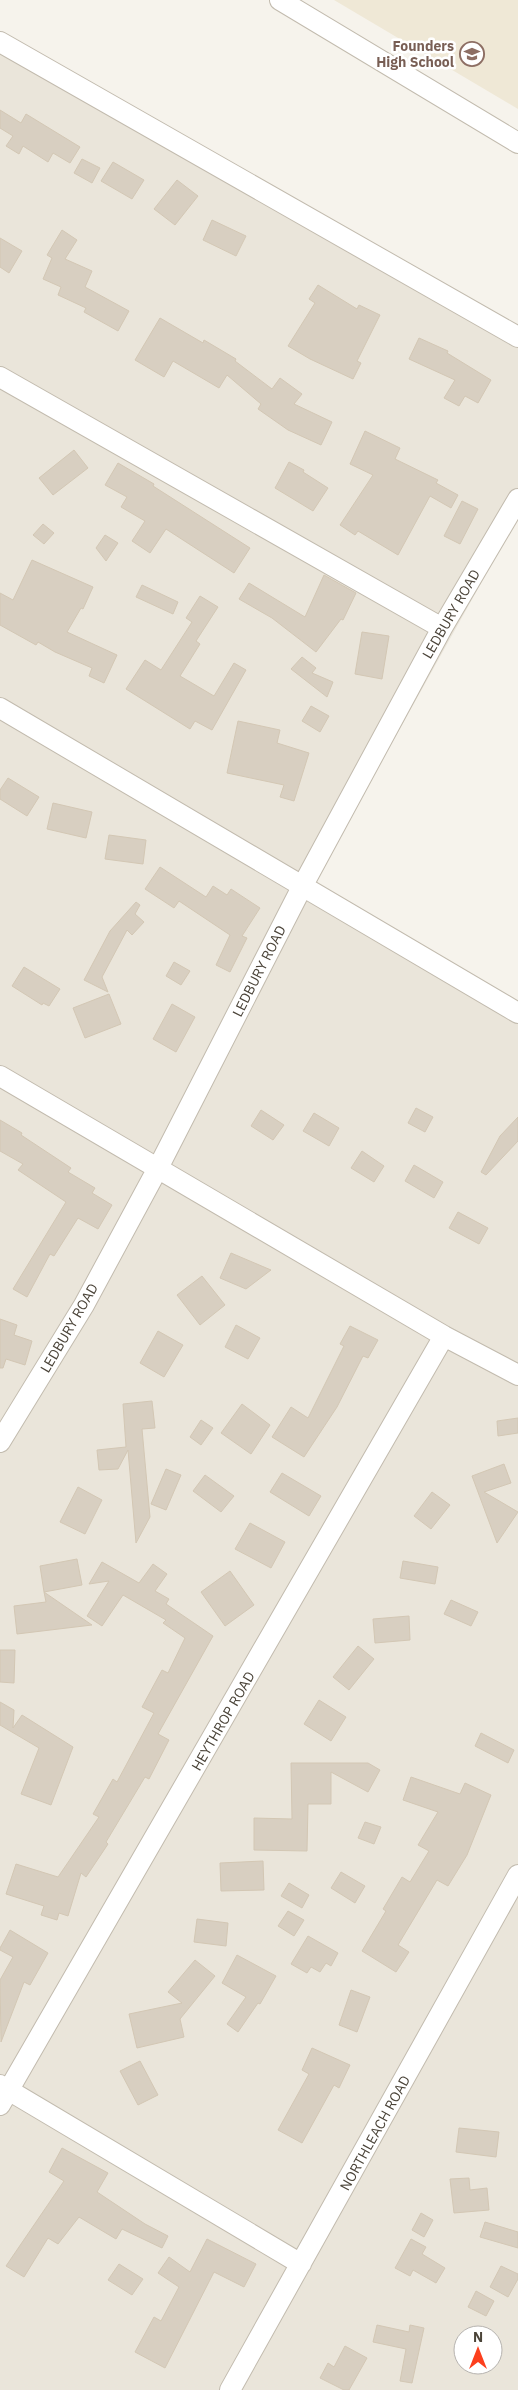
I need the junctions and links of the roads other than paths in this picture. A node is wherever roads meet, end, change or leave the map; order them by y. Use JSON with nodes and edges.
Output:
{"nodes":[{"id":1,"x":280,"y":0,"type":"edge"},
{"id":2,"x":0,"y":42,"type":"edge"},
{"id":3,"x":518,"y":144,"type":"edge"},
{"id":4,"x":518,"y":337,"type":"edge"},
{"id":5,"x":0,"y":377,"type":"edge"},
{"id":6,"x":518,"y":499,"type":"edge"},
{"id":7,"x":442,"y":628,"type":"junction"},
{"id":8,"x":0,"y":708,"type":"edge"},
{"id":9,"x":303,"y":885,"type":"junction"},
{"id":10,"x":518,"y":1013,"type":"edge"},
{"id":11,"x":0,"y":1076,"type":"edge"},
{"id":12,"x":158,"y":1168,"type":"junction"},
{"id":13,"x":444,"y":1336,"type":"junction"},
{"id":14,"x":518,"y":1375,"type":"edge"},
{"id":15,"x":2,"y":1433,"type":"edge"},
{"id":16,"x":518,"y":1875,"type":"edge"},
{"id":17,"x":3,"y":2093,"type":"edge"},
{"id":18,"x":301,"y":2264,"type":"junction"},
{"id":19,"x":230,"y":2390,"type":"edge"}],
"edges":[{"from":1,"to":3,"type":"street"},
{"from":2,"to":4,"type":"street"},
{"from":5,"to":7,"type":"street"},
{"from":6,"to":7,"type":"street","name":"LEDBURY ROAD"},
{"from":7,"to":9,"type":"street","name":"LEDBURY ROAD"},
{"from":8,"to":9,"type":"street"},
{"from":9,"to":10,"type":"street"},
{"from":9,"to":12,"type":"street","name":"LEDBURY ROAD"},
{"from":11,"to":12,"type":"street"},
{"from":12,"to":13,"type":"street"},
{"from":12,"to":15,"type":"street","name":"LEDBURY ROAD"},
{"from":13,"to":14,"type":"street"},
{"from":13,"to":17,"type":"street","name":"HEYTHROP ROAD"},
{"from":16,"to":18,"type":"street","name":"NORTHLEACH ROAD"},
{"from":17,"to":18,"type":"street"},
{"from":18,"to":19,"type":"street","name":"NORTHLEACH ROAD"}]}
